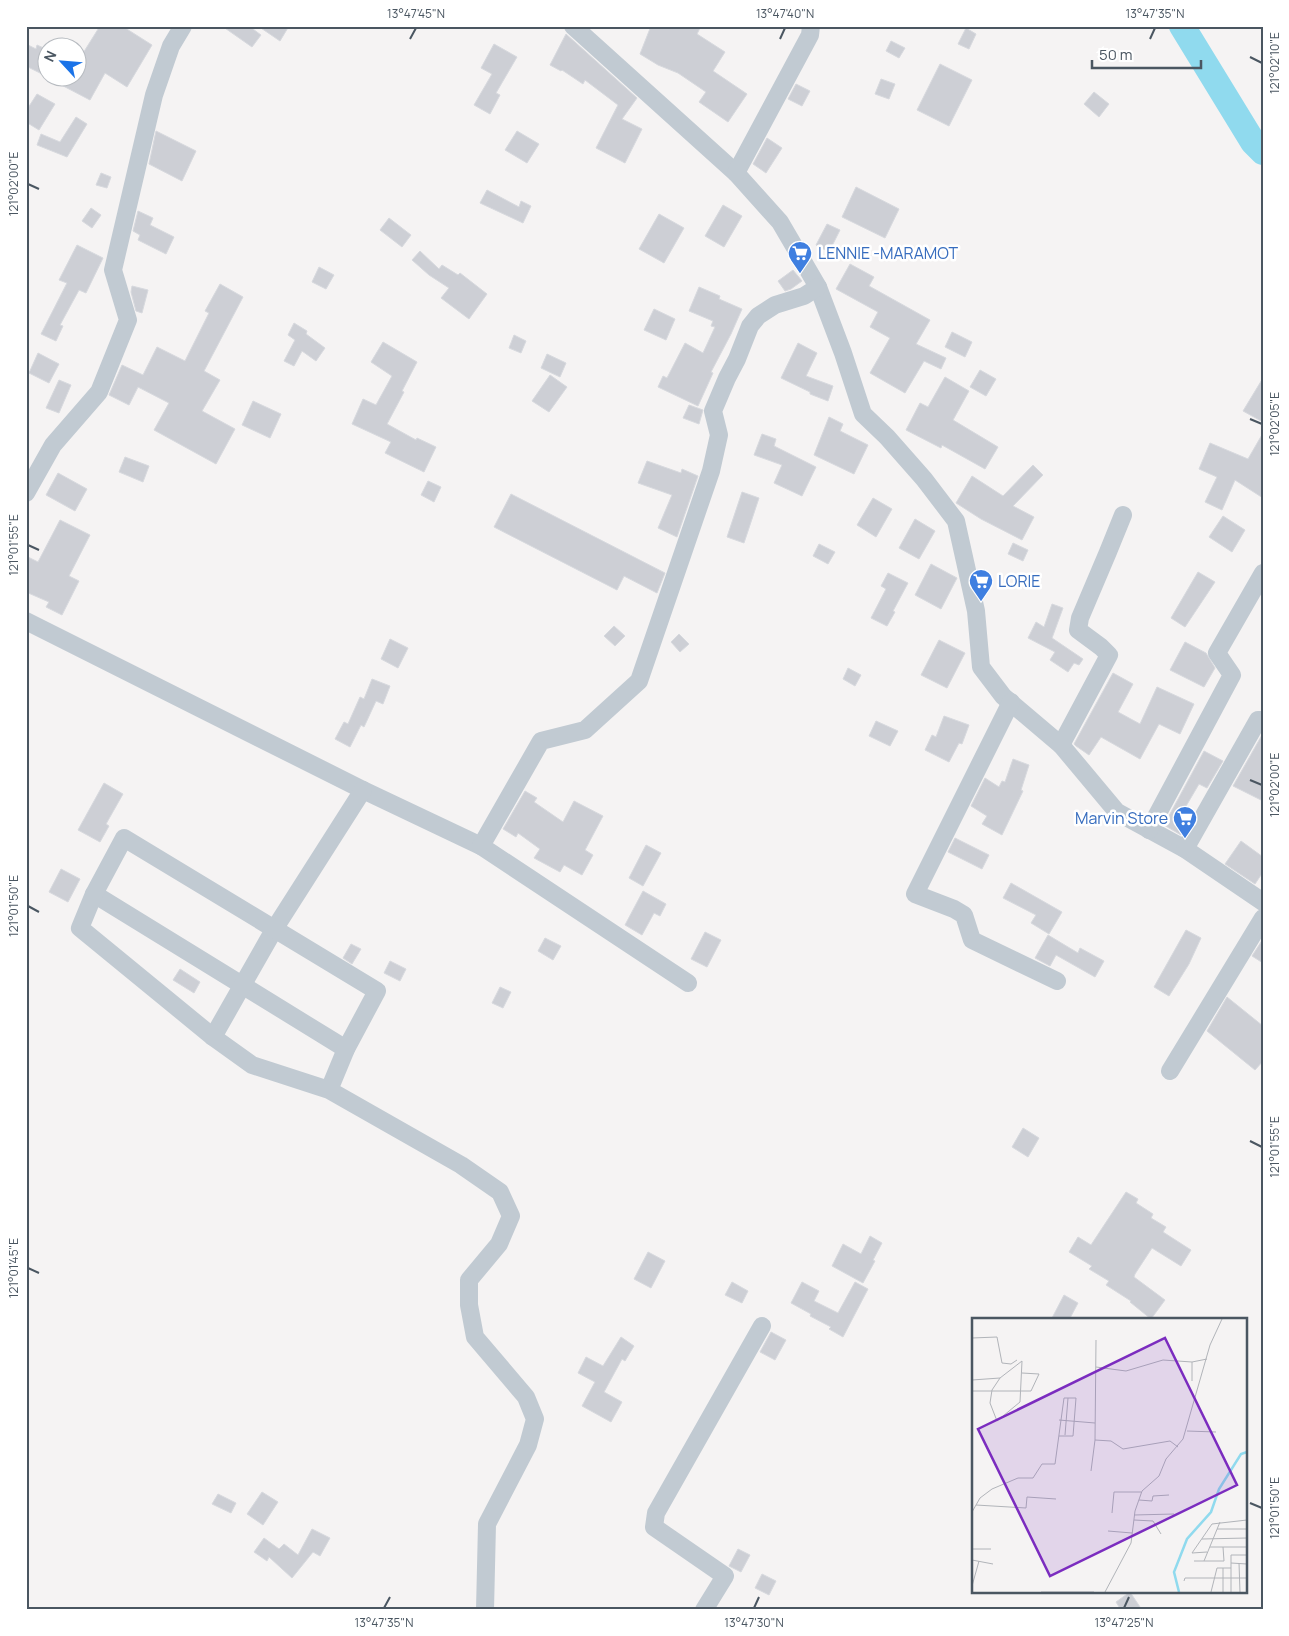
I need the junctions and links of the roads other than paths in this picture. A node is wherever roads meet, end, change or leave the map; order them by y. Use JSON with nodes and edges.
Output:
{"nodes":[{"id":1,"x":183,"y":26,"type":"edge"},
{"id":2,"x":573,"y":26,"type":"edge"},
{"id":3,"x":811,"y":26,"type":"edge"},
{"id":4,"x":736,"y":172,"type":"junction"},
{"id":5,"x":818,"y":286,"type":"junction"},
{"id":6,"x":26,"y":493,"type":"edge"},
{"id":7,"x":1122,"y":514,"type":"dead end"},
{"id":8,"x":1263,"y":573,"type":"edge"},
{"id":9,"x":26,"y":621,"type":"edge"},
{"id":10,"x":1011,"y":702,"type":"junction"},
{"id":11,"x":1263,"y":720,"type":"edge"},
{"id":12,"x":1061,"y":745,"type":"junction"},
{"id":13,"x":363,"y":790,"type":"junction"},
{"id":14,"x":1149,"y":830,"type":"junction"},
{"id":15,"x":480,"y":846,"type":"junction"},
{"id":16,"x":1185,"y":849,"type":"junction"},
{"id":17,"x":94,"y":894,"type":"junction"},
{"id":18,"x":1263,"y":902,"type":"edge"},
{"id":19,"x":1263,"y":918,"type":"edge"},
{"id":20,"x":275,"y":928,"type":"junction"},
{"id":21,"x":1057,"y":981,"type":"dead end"},
{"id":22,"x":688,"y":983,"type":"dead end"},
{"id":23,"x":242,"y":985,"type":"junction"},
{"id":24,"x":214,"y":1037,"type":"junction"},
{"id":25,"x":346,"y":1049,"type":"junction"},
{"id":26,"x":1170,"y":1071,"type":"dead end"},
{"id":27,"x":329,"y":1090,"type":"junction"},
{"id":28,"x":762,"y":1326,"type":"dead end"},
{"id":29,"x":485,"y":1610,"type":"edge"},
{"id":30,"x":704,"y":1610,"type":"edge"}],
"edges":[{"from":1,"to":6,"type":"street"},
{"from":2,"to":4,"type":"street"},
{"from":3,"to":4,"type":"street"},
{"from":4,"to":5,"type":"street"},
{"from":5,"to":10,"type":"street"},
{"from":5,"to":15,"type":"street"},
{"from":7,"to":12,"type":"street"},
{"from":8,"to":14,"type":"street"},
{"from":9,"to":13,"type":"street"},
{"from":10,"to":12,"type":"street"},
{"from":10,"to":21,"type":"street"},
{"from":11,"to":16,"type":"street"},
{"from":12,"to":14,"type":"street"},
{"from":13,"to":15,"type":"street"},
{"from":13,"to":20,"type":"street"},
{"from":14,"to":16,"type":"street"},
{"from":15,"to":22,"type":"street"},
{"from":16,"to":18,"type":"street"},
{"from":17,"to":20,"type":"street"},
{"from":17,"to":23,"type":"street"},
{"from":17,"to":24,"type":"street"},
{"from":19,"to":26,"type":"street"},
{"from":20,"to":23,"type":"street"},
{"from":20,"to":25,"type":"street"},
{"from":23,"to":24,"type":"street"},
{"from":23,"to":25,"type":"street"},
{"from":24,"to":27,"type":"street"},
{"from":25,"to":27,"type":"street"},
{"from":27,"to":29,"type":"street"},
{"from":28,"to":30,"type":"street"}]}
